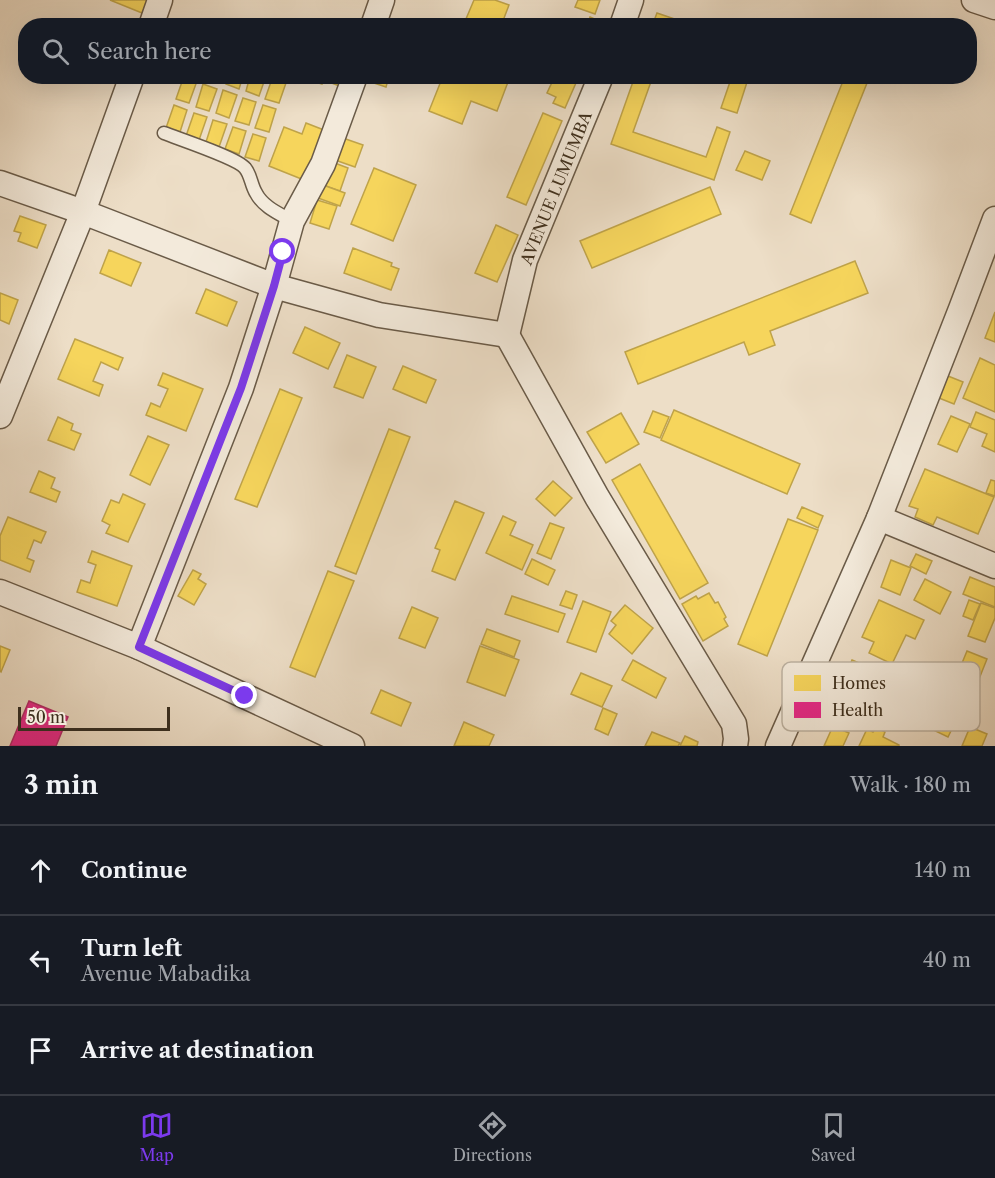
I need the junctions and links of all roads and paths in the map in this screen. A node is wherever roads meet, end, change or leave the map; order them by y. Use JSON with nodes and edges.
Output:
{"nodes":[{"id":1,"x":160,"y":0,"type":"edge"},
{"id":2,"x":382,"y":0,"type":"edge"},
{"id":3,"x":631,"y":0,"type":"edge"},
{"id":4,"x":974,"y":0,"type":"edge"},
{"id":5,"x":995,"y":7,"type":"edge"},
{"id":6,"x":154,"y":18,"type":"edge"},
{"id":7,"x":376,"y":18,"type":"edge"},
{"id":8,"x":625,"y":18,"type":"edge"},
{"id":9,"x":129,"y":84,"type":"edge"},
{"id":10,"x":352,"y":84,"type":"edge"},
{"id":11,"x":598,"y":84,"type":"edge"},
{"id":12,"x":164,"y":133,"type":"dead end"},
{"id":13,"x":0,"y":183,"type":"edge"},
{"id":14,"x":83,"y":212,"type":"junction"},
{"id":15,"x":995,"y":219,"type":"edge"},
{"id":16,"x":292,"y":221,"type":"junction"},
{"id":17,"x":274,"y":286,"type":"junction"},
{"id":18,"x":507,"y":335,"type":"junction"},
{"id":19,"x":0,"y":416,"type":"edge"},
{"id":20,"x":879,"y":518,"type":"junction"},
{"id":21,"x":995,"y":566,"type":"edge"},
{"id":22,"x":0,"y":592,"type":"edge"},
{"id":23,"x":139,"y":647,"type":"junction"},
{"id":24,"x":815,"y":662,"type":"edge"},
{"id":25,"x":785,"y":731,"type":"edge"},
{"id":26,"x":352,"y":746,"type":"edge"},
{"id":27,"x":735,"y":746,"type":"edge"},
{"id":28,"x":778,"y":746,"type":"edge"}],
"edges":[{"from":1,"to":6,"type":"street"},
{"from":2,"to":7,"type":"street"},
{"from":3,"to":8,"type":"street"},
{"from":4,"to":5,"type":"street"},
{"from":9,"to":14,"type":"street"},
{"from":10,"to":16,"type":"street"},
{"from":11,"to":18,"type":"street","name":"AVENUE LUMUMBA"},
{"from":12,"to":16,"type":"lane"},
{"from":13,"to":14,"type":"street"},
{"from":14,"to":17,"type":"street"},
{"from":14,"to":19,"type":"street"},
{"from":15,"to":20,"type":"street"},
{"from":16,"to":17,"type":"street"},
{"from":17,"to":18,"type":"street"},
{"from":17,"to":23,"type":"street"},
{"from":18,"to":27,"type":"street"},
{"from":20,"to":21,"type":"street"},
{"from":20,"to":24,"type":"street"},
{"from":22,"to":23,"type":"street"},
{"from":23,"to":26,"type":"street"},
{"from":25,"to":28,"type":"street"}]}
